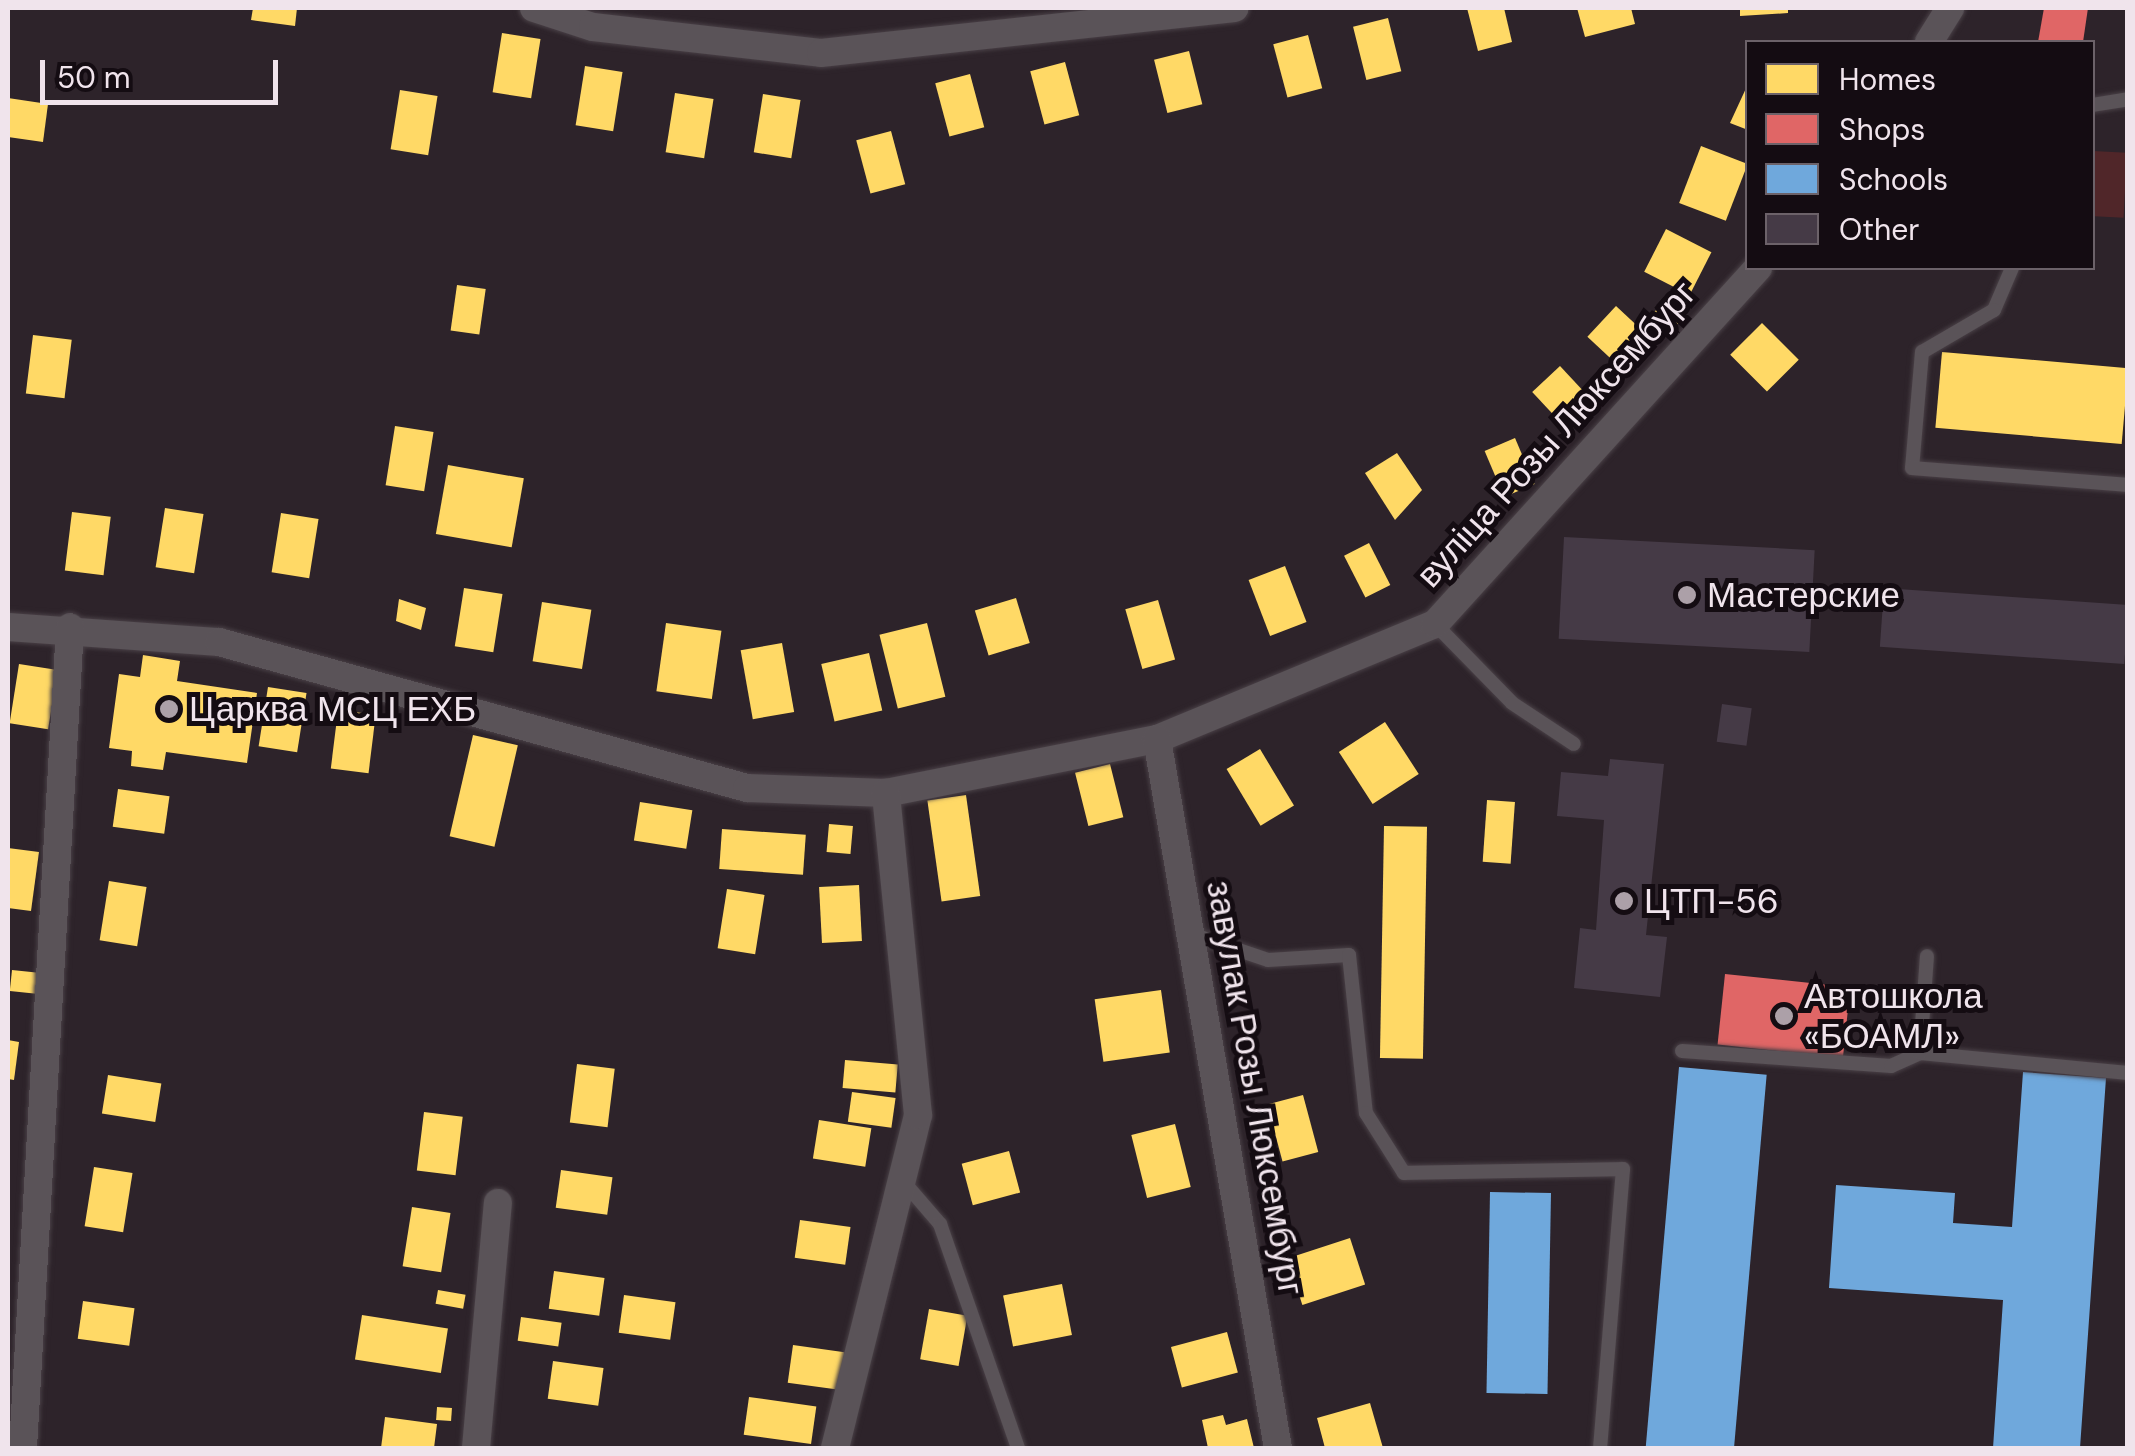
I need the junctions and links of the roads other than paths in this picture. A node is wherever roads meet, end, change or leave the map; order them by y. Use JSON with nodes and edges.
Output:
{"nodes":[{"id":1,"x":534,"y":8,"type":"edge"},
{"id":2,"x":1234,"y":8,"type":"edge"},
{"id":3,"x":1950,"y":8,"type":"edge"},
{"id":4,"x":594,"y":17,"type":"edge"},
{"id":5,"x":1930,"y":40,"type":"edge"},
{"id":6,"x":2128,"y":100,"type":"edge"},
{"id":7,"x":2095,"y":105,"type":"edge"},
{"id":8,"x":1756,"y":270,"type":"edge"},
{"id":9,"x":2011,"y":270,"type":"edge"},
{"id":10,"x":2128,"y":485,"type":"edge"},
{"id":11,"x":1435,"y":624,"type":"junction"},
{"id":12,"x":8,"y":627,"type":"edge"},
{"id":13,"x":70,"y":627,"type":"junction"},
{"id":14,"x":1157,"y":739,"type":"junction"},
{"id":15,"x":1574,"y":744,"type":"dead end"},
{"id":16,"x":886,"y":793,"type":"junction"},
{"id":17,"x":1190,"y":934,"type":"junction"},
{"id":18,"x":1927,"y":956,"type":"dead end"},
{"id":19,"x":1682,"y":1051,"type":"dead end"},
{"id":20,"x":1920,"y":1053,"type":"junction"},
{"id":21,"x":2128,"y":1073,"type":"edge"},
{"id":22,"x":902,"y":1180,"type":"junction"},
{"id":23,"x":498,"y":1203,"type":"dead end"},
{"id":24,"x":23,"y":1448,"type":"edge"},
{"id":25,"x":476,"y":1448,"type":"edge"},
{"id":26,"x":835,"y":1448,"type":"edge"},
{"id":27,"x":1018,"y":1448,"type":"edge"},
{"id":28,"x":1278,"y":1448,"type":"edge"},
{"id":29,"x":1600,"y":1448,"type":"edge"}],
"edges":[{"from":1,"to":4,"type":"street"},
{"from":2,"to":4,"type":"street"},
{"from":3,"to":5,"type":"street"},
{"from":6,"to":7,"type":"lane"},
{"from":8,"to":11,"type":"street","name":"вуліца Розы Люксембург"},
{"from":9,"to":10,"type":"lane"},
{"from":11,"to":14,"type":"street","name":"вуліца Розы Люксембург"},
{"from":11,"to":15,"type":"lane"},
{"from":12,"to":13,"type":"street","name":"вуліца Розы Люксембург"},
{"from":13,"to":16,"type":"street","name":"вуліца Розы Люксембург"},
{"from":13,"to":24,"type":"street"},
{"from":14,"to":16,"type":"street","name":"вуліца Розы Люксембург"},
{"from":14,"to":17,"type":"street","name":"завулак Розы Люксембург"},
{"from":16,"to":22,"type":"street"},
{"from":17,"to":28,"type":"street","name":"завулак Розы Люксембург"},
{"from":17,"to":29,"type":"lane"},
{"from":18,"to":20,"type":"lane"},
{"from":19,"to":20,"type":"lane"},
{"from":20,"to":21,"type":"lane"},
{"from":22,"to":26,"type":"street"},
{"from":22,"to":27,"type":"lane"},
{"from":23,"to":25,"type":"street"}]}
